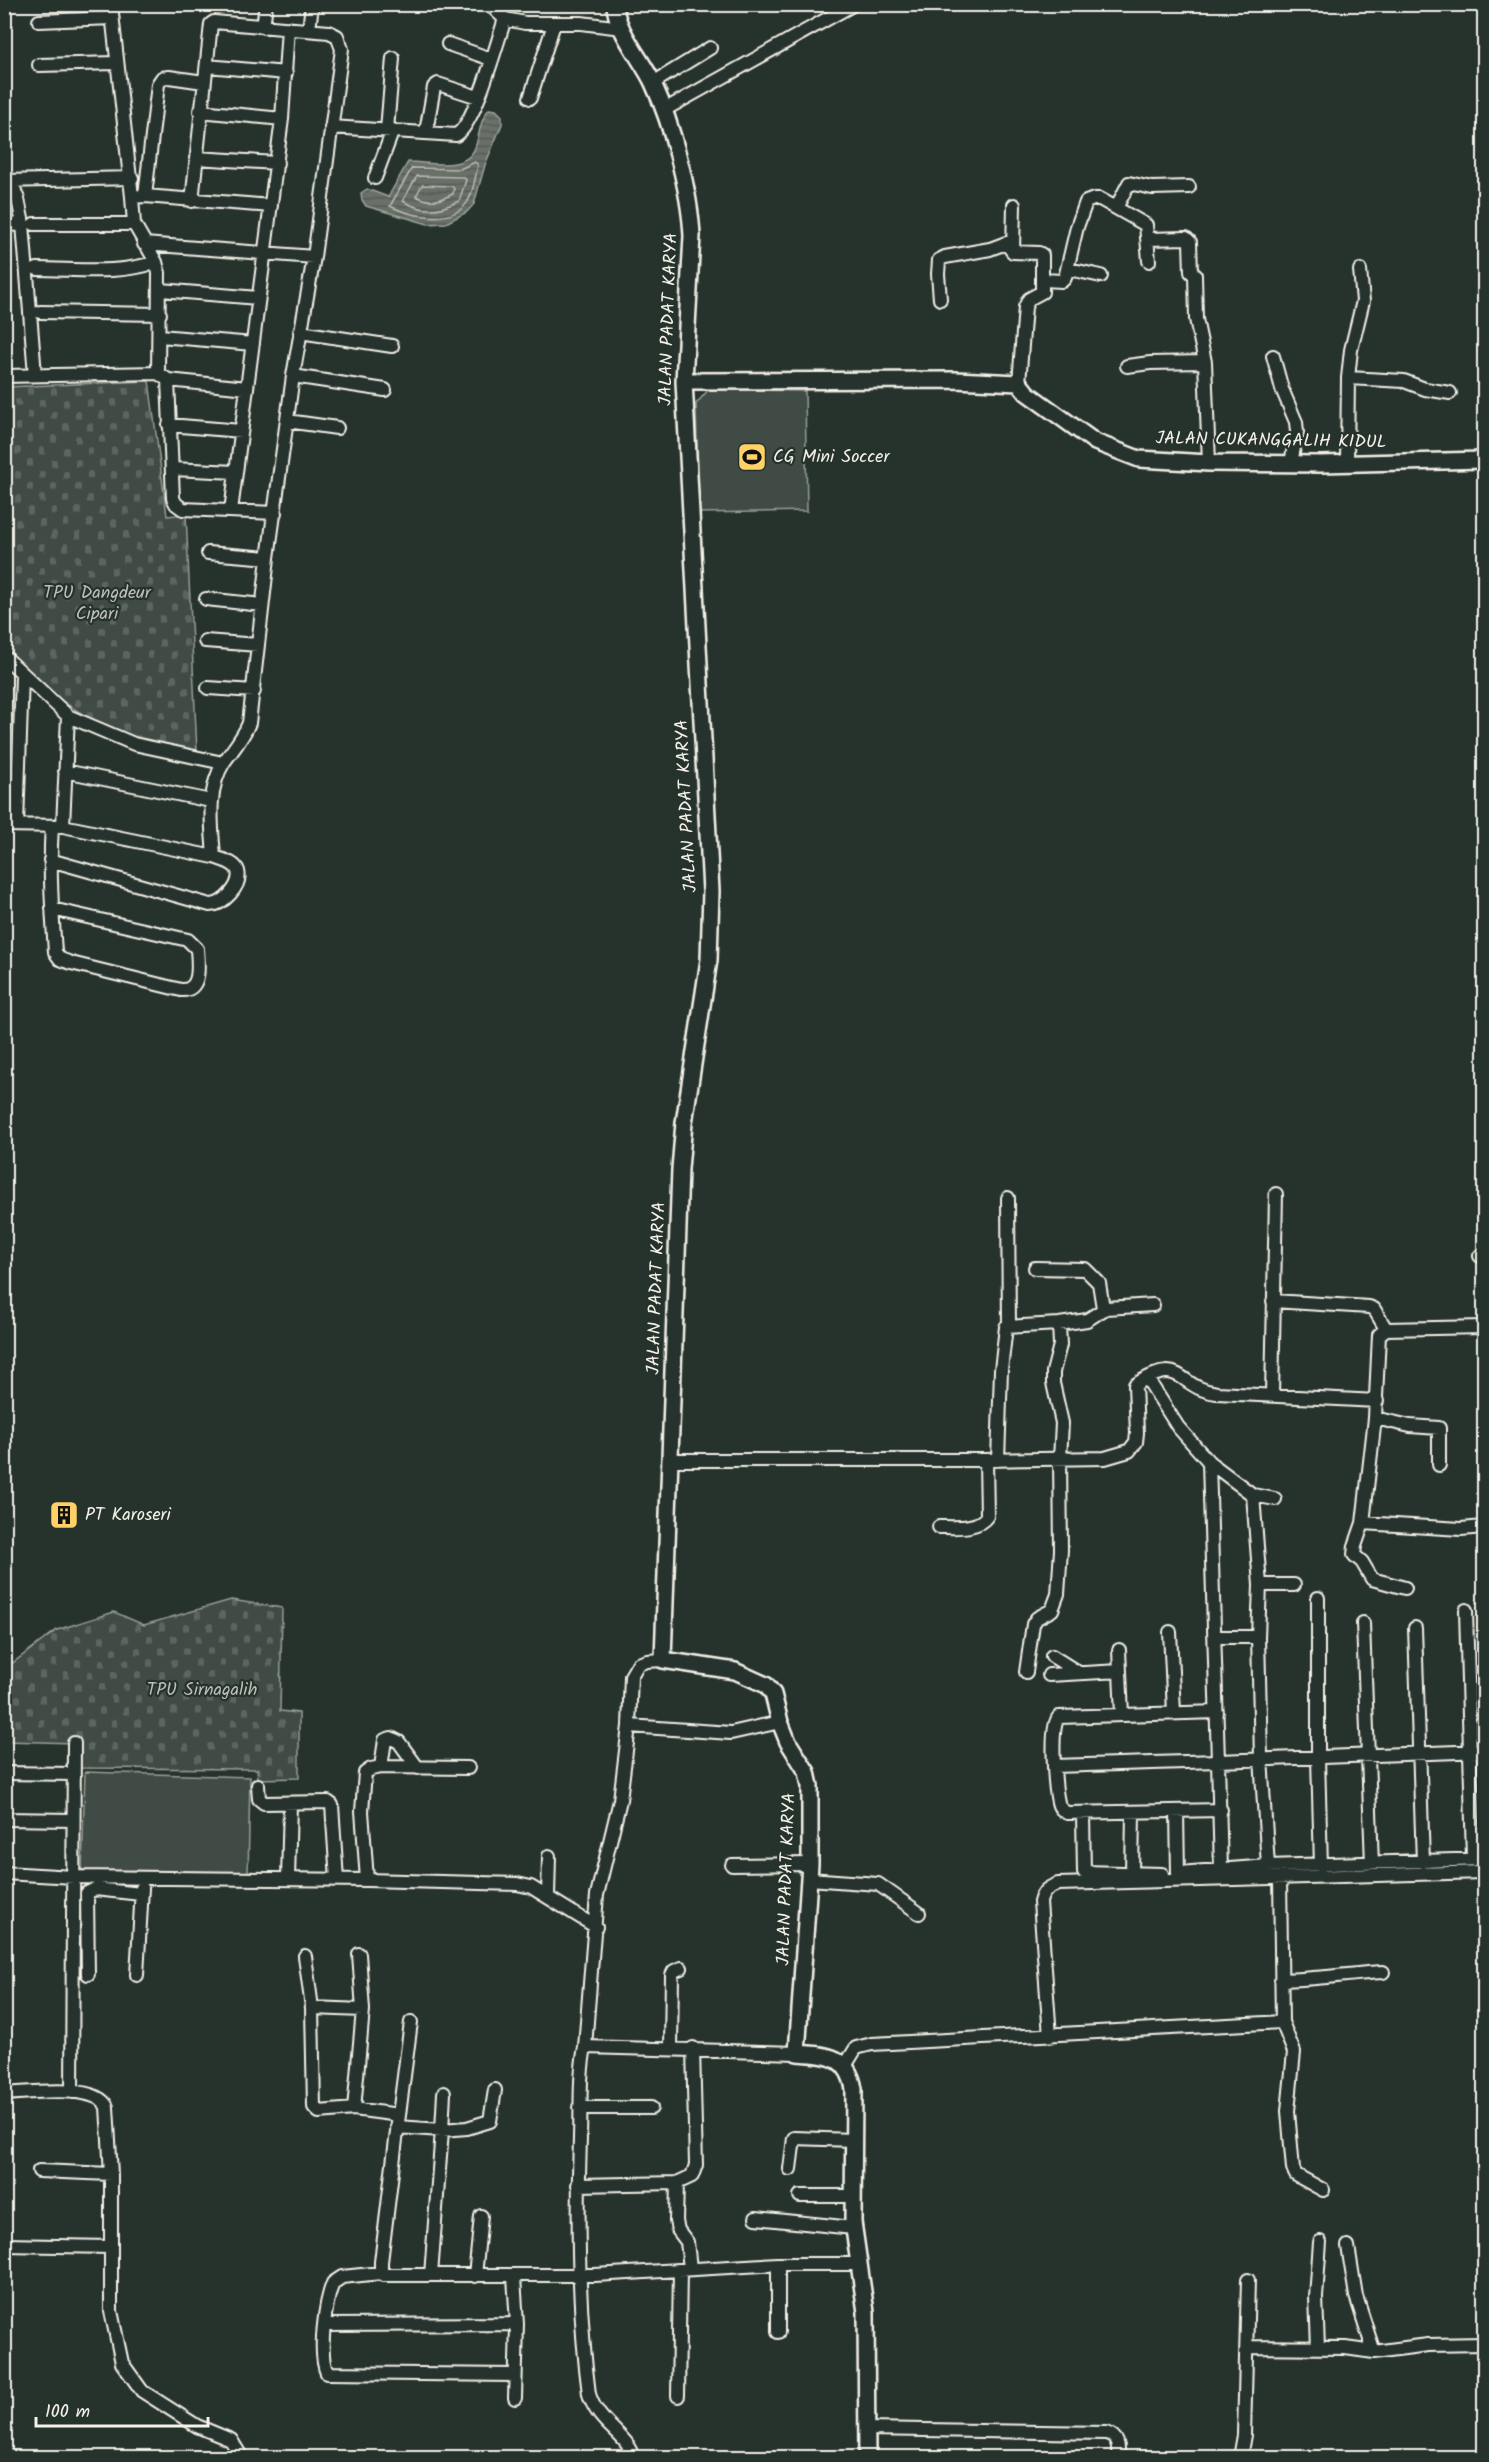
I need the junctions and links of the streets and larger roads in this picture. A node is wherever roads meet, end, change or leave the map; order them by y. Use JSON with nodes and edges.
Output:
{"nodes":[{"id":1,"x":111,"y":4,"type":"edge"},
{"id":2,"x":266,"y":4,"type":"edge"},
{"id":3,"x":312,"y":4,"type":"edge"},
{"id":4,"x":489,"y":4,"type":"edge"},
{"id":5,"x":615,"y":4,"type":"edge"},
{"id":6,"x":854,"y":4,"type":"edge"},
{"id":7,"x":112,"y":18,"type":"junction"},
{"id":8,"x":506,"y":19,"type":"junction"},
{"id":9,"x":39,"y":21,"type":"dead end"},
{"id":10,"x":554,"y":24,"type":"junction"},
{"id":11,"x":263,"y":27,"type":"junction"},
{"id":12,"x":288,"y":28,"type":"junction"},
{"id":13,"x":622,"y":28,"type":"junction"},
{"id":14,"x":309,"y":30,"type":"junction"},
{"id":15,"x":448,"y":44,"type":"dead end"},
{"id":16,"x":710,"y":48,"type":"dead end"},
{"id":17,"x":393,"y":58,"type":"dead end"},
{"id":18,"x":492,"y":59,"type":"junction"},
{"id":19,"x":116,"y":63,"type":"junction"},
{"id":20,"x":39,"y":65,"type":"dead end"},
{"id":21,"x":207,"y":66,"type":"junction"},
{"id":22,"x":286,"y":73,"type":"junction"},
{"id":23,"x":204,"y":82,"type":"junction"},
{"id":24,"x":653,"y":83,"type":"junction"},
{"id":25,"x":478,"y":97,"type":"junction"},
{"id":26,"x":530,"y":98,"type":"dead end"},
{"id":27,"x":664,"y":110,"type":"junction"},
{"id":28,"x":200,"y":111,"type":"junction"},
{"id":29,"x":282,"y":119,"type":"junction"},
{"id":30,"x":331,"y":127,"type":"junction"},
{"id":31,"x":390,"y":130,"type":"junction"},
{"id":32,"x":426,"y":132,"type":"junction"},
{"id":33,"x":196,"y":158,"type":"junction"},
{"id":34,"x":277,"y":163,"type":"junction"},
{"id":35,"x":132,"y":178,"type":"junction"},
{"id":36,"x":375,"y":178,"type":"dead end"},
{"id":37,"x":5,"y":181,"type":"edge"},
{"id":38,"x":1190,"y":187,"type":"dead end"},
{"id":39,"x":139,"y":197,"type":"junction"},
{"id":40,"x":192,"y":201,"type":"junction"},
{"id":41,"x":1014,"y":205,"type":"dead end"},
{"id":42,"x":271,"y":206,"type":"junction"},
{"id":43,"x":1116,"y":208,"type":"junction"},
{"id":44,"x":29,"y":224,"type":"junction"},
{"id":45,"x":134,"y":224,"type":"junction"},
{"id":46,"x":4,"y":225,"type":"edge"},
{"id":47,"x":1149,"y":239,"type":"junction"},
{"id":48,"x":144,"y":244,"type":"junction"},
{"id":49,"x":266,"y":252,"type":"junction"},
{"id":50,"x":1013,"y":252,"type":"junction"},
{"id":51,"x":314,"y":257,"type":"junction"},
{"id":52,"x":1149,"y":261,"type":"dead end"},
{"id":53,"x":156,"y":262,"type":"junction"},
{"id":54,"x":37,"y":269,"type":"dead end"},
{"id":55,"x":1069,"y":269,"type":"junction"},
{"id":56,"x":1360,"y":270,"type":"dead end"},
{"id":57,"x":1101,"y":276,"type":"dead end"},
{"id":58,"x":1044,"y":280,"type":"junction"},
{"id":59,"x":160,"y":290,"type":"junction"},
{"id":60,"x":258,"y":298,"type":"junction"},
{"id":61,"x":940,"y":299,"type":"dead end"},
{"id":62,"x":40,"y":312,"type":"dead end"},
{"id":63,"x":160,"y":314,"type":"junction"},
{"id":64,"x":300,"y":332,"type":"junction"},
{"id":65,"x":160,"y":336,"type":"junction"},
{"id":66,"x":253,"y":344,"type":"junction"},
{"id":67,"x":392,"y":346,"type":"dead end"},
{"id":68,"x":1273,"y":356,"type":"dead end"},
{"id":69,"x":1205,"y":362,"type":"junction"},
{"id":70,"x":1127,"y":366,"type":"dead end"},
{"id":71,"x":35,"y":375,"type":"junction"},
{"id":72,"x":4,"y":376,"type":"edge"},
{"id":73,"x":163,"y":376,"type":"junction"},
{"id":74,"x":293,"y":376,"type":"junction"},
{"id":75,"x":1348,"y":378,"type":"junction"},
{"id":76,"x":684,"y":381,"type":"junction"},
{"id":77,"x":1019,"y":383,"type":"junction"},
{"id":78,"x":247,"y":388,"type":"junction"},
{"id":79,"x":385,"y":390,"type":"dead end"},
{"id":80,"x":1450,"y":393,"type":"dead end"},
{"id":81,"x":287,"y":421,"type":"junction"},
{"id":82,"x":169,"y":425,"type":"junction"},
{"id":83,"x":337,"y":428,"type":"dead end"},
{"id":84,"x":242,"y":431,"type":"junction"},
{"id":85,"x":1485,"y":460,"type":"edge"},
{"id":86,"x":1209,"y":463,"type":"junction"},
{"id":87,"x":1291,"y":463,"type":"junction"},
{"id":88,"x":1347,"y":464,"type":"junction"},
{"id":89,"x":172,"y":468,"type":"junction"},
{"id":90,"x":236,"y":472,"type":"junction"},
{"id":91,"x":231,"y":511,"type":"junction"},
{"id":92,"x":275,"y":513,"type":"junction"},
{"id":93,"x":208,"y":553,"type":"dead end"},
{"id":94,"x":268,"y":558,"type":"junction"},
{"id":95,"x":206,"y":599,"type":"dead end"},
{"id":96,"x":262,"y":605,"type":"junction"},
{"id":97,"x":205,"y":641,"type":"dead end"},
{"id":98,"x":258,"y":645,"type":"junction"},
{"id":99,"x":4,"y":656,"type":"edge"},
{"id":100,"x":22,"y":675,"type":"junction"},
{"id":101,"x":208,"y":687,"type":"dead end"},
{"id":102,"x":254,"y":691,"type":"junction"},
{"id":103,"x":68,"y":716,"type":"junction"},
{"id":104,"x":224,"y":763,"type":"junction"},
{"id":105,"x":65,"y":771,"type":"junction"},
{"id":106,"x":211,"y":801,"type":"junction"},
{"id":107,"x":11,"y":825,"type":"edge"},
{"id":108,"x":58,"y":826,"type":"junction"},
{"id":109,"x":214,"y":857,"type":"junction"},
{"id":110,"x":50,"y":860,"type":"junction"},
{"id":111,"x":52,"y":909,"type":"junction"},
{"id":112,"x":1276,"y":1194,"type":"dead end"},
{"id":113,"x":1008,"y":1198,"type":"dead end"},
{"id":114,"x":1035,"y":1268,"type":"dead end"},
{"id":115,"x":1273,"y":1301,"type":"junction"},
{"id":116,"x":1153,"y":1305,"type":"dead end"},
{"id":117,"x":1103,"y":1308,"type":"junction"},
{"id":118,"x":1059,"y":1324,"type":"junction"},
{"id":119,"x":1009,"y":1326,"type":"junction"},
{"id":120,"x":1485,"y":1327,"type":"edge"},
{"id":121,"x":1386,"y":1329,"type":"junction"},
{"id":122,"x":1147,"y":1378,"type":"junction"},
{"id":123,"x":1272,"y":1396,"type":"junction"},
{"id":124,"x":1377,"y":1401,"type":"junction"},
{"id":125,"x":1375,"y":1418,"type":"junction"},
{"id":126,"x":1060,"y":1459,"type":"junction"},
{"id":127,"x":669,"y":1460,"type":"junction"},
{"id":128,"x":992,"y":1460,"type":"junction"},
{"id":129,"x":1209,"y":1462,"type":"junction"},
{"id":130,"x":1439,"y":1465,"type":"dead end"},
{"id":131,"x":1253,"y":1495,"type":"junction"},
{"id":132,"x":1275,"y":1499,"type":"dead end"},
{"id":133,"x":1364,"y":1523,"type":"junction"},
{"id":134,"x":939,"y":1527,"type":"dead end"},
{"id":135,"x":1485,"y":1527,"type":"edge"},
{"id":136,"x":1260,"y":1585,"type":"junction"},
{"id":137,"x":1293,"y":1585,"type":"dead end"},
{"id":138,"x":1405,"y":1588,"type":"dead end"},
{"id":139,"x":1318,"y":1598,"type":"dead end"},
{"id":140,"x":1466,"y":1610,"type":"dead end"},
{"id":141,"x":1364,"y":1623,"type":"dead end"},
{"id":142,"x":1415,"y":1628,"type":"dead end"},
{"id":143,"x":1170,"y":1632,"type":"dead end"},
{"id":144,"x":1258,"y":1636,"type":"junction"},
{"id":145,"x":1215,"y":1637,"type":"junction"},
{"id":146,"x":1119,"y":1650,"type":"dead end"},
{"id":147,"x":1052,"y":1656,"type":"dead end"},
{"id":148,"x":663,"y":1660,"type":"junction"},
{"id":149,"x":1120,"y":1671,"type":"junction"},
{"id":150,"x":1026,"y":1672,"type":"dead end"},
{"id":151,"x":1079,"y":1673,"type":"junction"},
{"id":152,"x":1049,"y":1675,"type":"dead end"},
{"id":153,"x":1174,"y":1712,"type":"junction"},
{"id":154,"x":1217,"y":1712,"type":"junction"},
{"id":155,"x":1122,"y":1715,"type":"junction"},
{"id":156,"x":780,"y":1722,"type":"junction"},
{"id":157,"x":629,"y":1726,"type":"junction"},
{"id":158,"x":74,"y":1743,"type":"dead end"},
{"id":159,"x":1470,"y":1751,"type":"junction"},
{"id":160,"x":1485,"y":1751,"type":"edge"},
{"id":161,"x":1421,"y":1754,"type":"junction"},
{"id":162,"x":1369,"y":1755,"type":"junction"},
{"id":163,"x":1261,"y":1758,"type":"junction"},
{"id":164,"x":1318,"y":1758,"type":"junction"},
{"id":165,"x":1218,"y":1761,"type":"junction"},
{"id":166,"x":1054,"y":1766,"type":"junction"},
{"id":167,"x":381,"y":1767,"type":"junction"},
{"id":168,"x":418,"y":1768,"type":"junction"},
{"id":169,"x":468,"y":1768,"type":"dead end"},
{"id":170,"x":4,"y":1773,"type":"edge"},
{"id":171,"x":73,"y":1774,"type":"junction"},
{"id":172,"x":258,"y":1785,"type":"dead end"},
{"id":173,"x":290,"y":1803,"type":"junction"},
{"id":174,"x":1221,"y":1810,"type":"junction"},
{"id":175,"x":1177,"y":1811,"type":"junction"},
{"id":176,"x":1133,"y":1812,"type":"junction"},
{"id":177,"x":1083,"y":1814,"type":"junction"},
{"id":178,"x":4,"y":1819,"type":"edge"},
{"id":179,"x":72,"y":1820,"type":"junction"},
{"id":180,"x":549,"y":1856,"type":"dead end"},
{"id":181,"x":1479,"y":1859,"type":"edge"},
{"id":182,"x":1423,"y":1862,"type":"junction"},
{"id":183,"x":1372,"y":1864,"type":"junction"},
{"id":184,"x":732,"y":1865,"type":"dead end"},
{"id":185,"x":1268,"y":1866,"type":"junction"},
{"id":186,"x":1321,"y":1866,"type":"junction"},
{"id":187,"x":1221,"y":1870,"type":"junction"},
{"id":188,"x":810,"y":1871,"type":"junction"},
{"id":189,"x":1485,"y":1872,"type":"edge"},
{"id":190,"x":4,"y":1873,"type":"edge"},
{"id":191,"x":1132,"y":1874,"type":"junction"},
{"id":192,"x":1178,"y":1874,"type":"junction"},
{"id":193,"x":74,"y":1878,"type":"junction"},
{"id":194,"x":142,"y":1878,"type":"junction"},
{"id":195,"x":1280,"y":1878,"type":"junction"},
{"id":196,"x":288,"y":1879,"type":"junction"},
{"id":197,"x":337,"y":1880,"type":"junction"},
{"id":198,"x":367,"y":1880,"type":"junction"},
{"id":199,"x":141,"y":1894,"type":"junction"},
{"id":200,"x":548,"y":1896,"type":"junction"},
{"id":201,"x":919,"y":1913,"type":"dead end"},
{"id":202,"x":596,"y":1927,"type":"junction"},
{"id":203,"x":359,"y":1954,"type":"dead end"},
{"id":204,"x":305,"y":1956,"type":"dead end"},
{"id":205,"x":681,"y":1968,"type":"dead end"},
{"id":206,"x":1383,"y":1972,"type":"dead end"},
{"id":207,"x":88,"y":1974,"type":"dead end"},
{"id":208,"x":137,"y":1975,"type":"dead end"},
{"id":209,"x":1281,"y":1980,"type":"junction"},
{"id":210,"x":312,"y":2008,"type":"junction"},
{"id":211,"x":363,"y":2010,"type":"junction"},
{"id":212,"x":411,"y":2022,"type":"dead end"},
{"id":213,"x":1282,"y":2022,"type":"junction"},
{"id":214,"x":1050,"y":2036,"type":"junction"},
{"id":215,"x":585,"y":2047,"type":"junction"},
{"id":216,"x":671,"y":2048,"type":"junction"},
{"id":217,"x":693,"y":2048,"type":"junction"},
{"id":218,"x":797,"y":2053,"type":"junction"},
{"id":219,"x":845,"y":2066,"type":"junction"},
{"id":220,"x":495,"y":2090,"type":"dead end"},
{"id":221,"x":72,"y":2092,"type":"junction"},
{"id":222,"x":444,"y":2093,"type":"dead end"},
{"id":223,"x":4,"y":2094,"type":"edge"},
{"id":224,"x":580,"y":2108,"type":"junction"},
{"id":225,"x":651,"y":2108,"type":"dead end"},
{"id":226,"x":354,"y":2109,"type":"junction"},
{"id":227,"x":398,"y":2121,"type":"junction"},
{"id":228,"x":442,"y":2130,"type":"junction"},
{"id":229,"x":853,"y":2140,"type":"junction"},
{"id":230,"x":790,"y":2169,"type":"dead end"},
{"id":231,"x":39,"y":2171,"type":"dead end"},
{"id":232,"x":111,"y":2174,"type":"junction"},
{"id":233,"x":677,"y":2182,"type":"junction"},
{"id":234,"x":578,"y":2185,"type":"junction"},
{"id":235,"x":1323,"y":2190,"type":"dead end"},
{"id":236,"x":800,"y":2196,"type":"dead end"},
{"id":237,"x":853,"y":2196,"type":"junction"},
{"id":238,"x":481,"y":2216,"type":"dead end"},
{"id":239,"x":756,"y":2218,"type":"dead end"},
{"id":240,"x":853,"y":2228,"type":"junction"},
{"id":241,"x":1320,"y":2242,"type":"dead end"},
{"id":242,"x":4,"y":2245,"type":"edge"},
{"id":243,"x":1348,"y":2246,"type":"dead end"},
{"id":244,"x":110,"y":2247,"type":"junction"},
{"id":245,"x":778,"y":2264,"type":"junction"},
{"id":246,"x":859,"y":2264,"type":"junction"},
{"id":247,"x":685,"y":2269,"type":"junction"},
{"id":248,"x":381,"y":2273,"type":"junction"},
{"id":249,"x":580,"y":2274,"type":"junction"},
{"id":250,"x":431,"y":2275,"type":"junction"},
{"id":251,"x":475,"y":2276,"type":"junction"},
{"id":252,"x":514,"y":2277,"type":"junction"},
{"id":253,"x":1248,"y":2280,"type":"dead end"},
{"id":254,"x":517,"y":2324,"type":"junction"},
{"id":255,"x":325,"y":2325,"type":"junction"},
{"id":256,"x":778,"y":2332,"type":"dead end"},
{"id":257,"x":1485,"y":2344,"type":"edge"},
{"id":258,"x":1246,"y":2347,"type":"junction"},
{"id":259,"x":1318,"y":2347,"type":"junction"},
{"id":260,"x":1374,"y":2352,"type":"junction"},
{"id":261,"x":514,"y":2374,"type":"junction"},
{"id":262,"x":678,"y":2396,"type":"dead end"},
{"id":263,"x":515,"y":2398,"type":"dead end"},
{"id":264,"x":867,"y":2429,"type":"junction"},
{"id":265,"x":242,"y":2457,"type":"edge"},
{"id":266,"x":634,"y":2457,"type":"edge"},
{"id":267,"x":867,"y":2457,"type":"edge"},
{"id":268,"x":1118,"y":2457,"type":"edge"},
{"id":269,"x":1240,"y":2457,"type":"edge"}],
"edges":[{"from":1,"to":7,"type":"street"},
{"from":2,"to":11,"type":"street"},
{"from":3,"to":14,"type":"street"},
{"from":4,"to":8,"type":"street"},
{"from":5,"to":13,"type":"street","name":"JALAN PADAT KARYA"},
{"from":6,"to":27,"type":"street"},
{"from":7,"to":9,"type":"street"},
{"from":7,"to":19,"type":"street"},
{"from":8,"to":10,"type":"street"},
{"from":8,"to":18,"type":"street"},
{"from":10,"to":13,"type":"street"},
{"from":10,"to":26,"type":"street"},
{"from":11,"to":12,"type":"street"},
{"from":11,"to":21,"type":"street"},
{"from":12,"to":14,"type":"street"},
{"from":12,"to":22,"type":"street"},
{"from":13,"to":24,"type":"street","name":"JALAN PADAT KARYA"},
{"from":14,"to":30,"type":"street"},
{"from":15,"to":18,"type":"street"},
{"from":16,"to":24,"type":"street"},
{"from":17,"to":31,"type":"street"},
{"from":18,"to":25,"type":"street"},
{"from":19,"to":20,"type":"street"},
{"from":19,"to":35,"type":"street"},
{"from":21,"to":22,"type":"street"},
{"from":21,"to":23,"type":"street"},
{"from":22,"to":29,"type":"street"},
{"from":23,"to":28,"type":"street"},
{"from":23,"to":39,"type":"street"},
{"from":24,"to":27,"type":"street","name":"JALAN PADAT KARYA"},
{"from":25,"to":32,"type":"street"},
{"from":25,"to":32,"type":"street"},
{"from":27,"to":76,"type":"street","name":"JALAN PADAT KARYA"},
{"from":28,"to":29,"type":"street"},
{"from":28,"to":33,"type":"street"},
{"from":29,"to":34,"type":"street"},
{"from":30,"to":31,"type":"street"},
{"from":30,"to":51,"type":"street"},
{"from":31,"to":32,"type":"street"},
{"from":31,"to":36,"type":"street"},
{"from":33,"to":34,"type":"street"},
{"from":33,"to":40,"type":"street"},
{"from":34,"to":42,"type":"street"},
{"from":35,"to":37,"type":"street"},
{"from":35,"to":39,"type":"street"},
{"from":37,"to":44,"type":"street"},
{"from":38,"to":43,"type":"street"},
{"from":39,"to":40,"type":"street"},
{"from":39,"to":45,"type":"street"},
{"from":40,"to":42,"type":"street"},
{"from":41,"to":50,"type":"street"},
{"from":42,"to":49,"type":"street"},
{"from":43,"to":47,"type":"street"},
{"from":43,"to":55,"type":"street"},
{"from":44,"to":45,"type":"street"},
{"from":44,"to":46,"type":"street"},
{"from":44,"to":71,"type":"street"},
{"from":45,"to":48,"type":"street"},
{"from":47,"to":52,"type":"street"},
{"from":47,"to":69,"type":"street"},
{"from":48,"to":49,"type":"street"},
{"from":48,"to":53,"type":"street"},
{"from":49,"to":51,"type":"street"},
{"from":49,"to":60,"type":"street"},
{"from":50,"to":58,"type":"street"},
{"from":50,"to":61,"type":"street"},
{"from":51,"to":64,"type":"street"},
{"from":53,"to":54,"type":"street"},
{"from":53,"to":59,"type":"street"},
{"from":55,"to":57,"type":"street"},
{"from":55,"to":58,"type":"street"},
{"from":56,"to":75,"type":"street"},
{"from":58,"to":77,"type":"street"},
{"from":59,"to":60,"type":"street"},
{"from":59,"to":63,"type":"street"},
{"from":60,"to":66,"type":"street"},
{"from":62,"to":63,"type":"street"},
{"from":63,"to":65,"type":"street"},
{"from":64,"to":67,"type":"street"},
{"from":64,"to":74,"type":"street"},
{"from":65,"to":66,"type":"street"},
{"from":65,"to":73,"type":"street"},
{"from":66,"to":78,"type":"street"},
{"from":68,"to":87,"type":"street"},
{"from":69,"to":70,"type":"street"},
{"from":69,"to":86,"type":"street"},
{"from":71,"to":72,"type":"street"},
{"from":71,"to":73,"type":"street"},
{"from":73,"to":78,"type":"street"},
{"from":73,"to":82,"type":"street"},
{"from":74,"to":79,"type":"street"},
{"from":74,"to":81,"type":"street"},
{"from":75,"to":80,"type":"street"},
{"from":75,"to":88,"type":"street"},
{"from":76,"to":77,"type":"street"},
{"from":76,"to":127,"type":"street","name":"JALAN PADAT KARYA"},
{"from":77,"to":86,"type":"street","name":"JALAN CUKANGGALIH KIDUL"},
{"from":78,"to":84,"type":"street"},
{"from":81,"to":83,"type":"street"},
{"from":81,"to":92,"type":"street"},
{"from":82,"to":84,"type":"street"},
{"from":82,"to":89,"type":"street"},
{"from":84,"to":90,"type":"street"},
{"from":85,"to":88,"type":"street","name":"JALAN CUKANGGALIH KIDUL"},
{"from":86,"to":87,"type":"street","name":"JALAN CUKANGGALIH KIDUL"},
{"from":87,"to":88,"type":"street","name":"JALAN CUKANGGALIH KIDUL"},
{"from":89,"to":90,"type":"street"},
{"from":89,"to":91,"type":"street"},
{"from":90,"to":91,"type":"street"},
{"from":91,"to":92,"type":"street"},
{"from":92,"to":94,"type":"street"},
{"from":93,"to":94,"type":"street"},
{"from":94,"to":96,"type":"street"},
{"from":95,"to":96,"type":"street"},
{"from":96,"to":98,"type":"street"},
{"from":97,"to":98,"type":"street"},
{"from":98,"to":102,"type":"street"},
{"from":99,"to":100,"type":"street"},
{"from":100,"to":103,"type":"street"},
{"from":100,"to":107,"type":"street"},
{"from":101,"to":102,"type":"street"},
{"from":102,"to":104,"type":"street"},
{"from":103,"to":104,"type":"street"},
{"from":103,"to":105,"type":"street"},
{"from":104,"to":106,"type":"street"},
{"from":105,"to":106,"type":"street"},
{"from":105,"to":108,"type":"street"},
{"from":106,"to":109,"type":"street"},
{"from":107,"to":108,"type":"street"},
{"from":108,"to":109,"type":"street"},
{"from":108,"to":110,"type":"street"},
{"from":109,"to":110,"type":"street"},
{"from":110,"to":111,"type":"street"},
{"from":111,"to":111,"type":"street"},
{"from":112,"to":115,"type":"street"},
{"from":113,"to":119,"type":"street"},
{"from":114,"to":117,"type":"street"},
{"from":115,"to":121,"type":"street"},
{"from":115,"to":123,"type":"street"},
{"from":116,"to":117,"type":"street"},
{"from":117,"to":118,"type":"street"},
{"from":118,"to":119,"type":"street"},
{"from":118,"to":126,"type":"street"},
{"from":119,"to":128,"type":"street"},
{"from":120,"to":121,"type":"street"},
{"from":121,"to":124,"type":"street"},
{"from":122,"to":123,"type":"street"},
{"from":122,"to":126,"type":"street"},
{"from":122,"to":129,"type":"street"},
{"from":123,"to":124,"type":"street"},
{"from":124,"to":125,"type":"street"},
{"from":125,"to":130,"type":"street"},
{"from":125,"to":133,"type":"street"},
{"from":126,"to":128,"type":"street"},
{"from":126,"to":150,"type":"street"},
{"from":127,"to":128,"type":"street"},
{"from":127,"to":148,"type":"street","name":"JALAN PADAT KARYA"},
{"from":128,"to":134,"type":"street"},
{"from":129,"to":131,"type":"street"},
{"from":129,"to":145,"type":"street"},
{"from":131,"to":132,"type":"street"},
{"from":131,"to":136,"type":"street"},
{"from":133,"to":135,"type":"street"},
{"from":133,"to":138,"type":"street"},
{"from":136,"to":137,"type":"street"},
{"from":136,"to":144,"type":"street"},
{"from":139,"to":164,"type":"street"},
{"from":140,"to":159,"type":"street"},
{"from":141,"to":162,"type":"street"},
{"from":142,"to":161,"type":"street"},
{"from":143,"to":153,"type":"street"},
{"from":144,"to":145,"type":"street"},
{"from":144,"to":163,"type":"street"},
{"from":145,"to":154,"type":"street"},
{"from":146,"to":149,"type":"street"},
{"from":147,"to":151,"type":"street"},
{"from":148,"to":156,"type":"street","name":"JALAN PADAT KARYA"},
{"from":148,"to":157,"type":"street"},
{"from":149,"to":151,"type":"street"},
{"from":149,"to":155,"type":"street"},
{"from":151,"to":152,"type":"street"},
{"from":153,"to":154,"type":"street"},
{"from":153,"to":155,"type":"street"},
{"from":154,"to":165,"type":"street"},
{"from":155,"to":166,"type":"street"},
{"from":156,"to":157,"type":"street"},
{"from":156,"to":188,"type":"street","name":"JALAN PADAT KARYA"},
{"from":157,"to":202,"type":"street"},
{"from":158,"to":171,"type":"street"},
{"from":159,"to":160,"type":"street"},
{"from":159,"to":161,"type":"street"},
{"from":159,"to":181,"type":"street"},
{"from":161,"to":162,"type":"street"},
{"from":161,"to":182,"type":"street"},
{"from":162,"to":164,"type":"street"},
{"from":162,"to":183,"type":"street"},
{"from":163,"to":164,"type":"street"},
{"from":163,"to":165,"type":"street"},
{"from":163,"to":185,"type":"street"},
{"from":164,"to":186,"type":"street"},
{"from":165,"to":166,"type":"street"},
{"from":165,"to":174,"type":"street"},
{"from":166,"to":177,"type":"street"},
{"from":167,"to":168,"type":"street"},
{"from":167,"to":168,"type":"street"},
{"from":167,"to":198,"type":"street"},
{"from":168,"to":169,"type":"street"},
{"from":170,"to":171,"type":"street"},
{"from":171,"to":179,"type":"street"},
{"from":172,"to":173,"type":"street"},
{"from":173,"to":196,"type":"street"},
{"from":173,"to":197,"type":"street"},
{"from":174,"to":175,"type":"street"},
{"from":174,"to":187,"type":"street"},
{"from":175,"to":176,"type":"street"},
{"from":175,"to":192,"type":"street"},
{"from":176,"to":177,"type":"street"},
{"from":176,"to":191,"type":"street"},
{"from":177,"to":191,"type":"street"},
{"from":178,"to":179,"type":"street"},
{"from":179,"to":193,"type":"street"},
{"from":180,"to":200,"type":"street"},
{"from":181,"to":182,"type":"street"},
{"from":182,"to":183,"type":"street"},
{"from":183,"to":186,"type":"street"},
{"from":184,"to":188,"type":"street"},
{"from":185,"to":186,"type":"street"},
{"from":185,"to":187,"type":"street"},
{"from":187,"to":192,"type":"street"},
{"from":188,"to":201,"type":"street"},
{"from":188,"to":218,"type":"street","name":"JALAN PADAT KARYA"},
{"from":189,"to":195,"type":"street"},
{"from":190,"to":193,"type":"street"},
{"from":191,"to":192,"type":"street"},
{"from":193,"to":194,"type":"street"},
{"from":193,"to":221,"type":"street"},
{"from":194,"to":196,"type":"street"},
{"from":194,"to":199,"type":"street"},
{"from":195,"to":209,"type":"street"},
{"from":195,"to":214,"type":"street"},
{"from":196,"to":197,"type":"street"},
{"from":197,"to":198,"type":"street"},
{"from":198,"to":200,"type":"street"},
{"from":199,"to":207,"type":"street"},
{"from":199,"to":208,"type":"street"},
{"from":200,"to":202,"type":"street"},
{"from":202,"to":215,"type":"street"},
{"from":203,"to":211,"type":"street"},
{"from":204,"to":210,"type":"street"},
{"from":205,"to":216,"type":"street"},
{"from":206,"to":209,"type":"street"},
{"from":209,"to":213,"type":"street"},
{"from":210,"to":211,"type":"street"},
{"from":210,"to":226,"type":"street"},
{"from":211,"to":226,"type":"street"},
{"from":212,"to":227,"type":"street"},
{"from":213,"to":214,"type":"street"},
{"from":213,"to":235,"type":"street"},
{"from":214,"to":219,"type":"street"},
{"from":215,"to":216,"type":"street"},
{"from":215,"to":224,"type":"street"},
{"from":216,"to":217,"type":"street"},
{"from":217,"to":218,"type":"street"},
{"from":217,"to":233,"type":"street"},
{"from":218,"to":219,"type":"street"},
{"from":219,"to":229,"type":"street"},
{"from":220,"to":228,"type":"street"},
{"from":221,"to":223,"type":"street"},
{"from":221,"to":232,"type":"street"},
{"from":222,"to":228,"type":"street"},
{"from":224,"to":225,"type":"street"},
{"from":224,"to":234,"type":"street"},
{"from":226,"to":227,"type":"street"},
{"from":227,"to":228,"type":"street"},
{"from":227,"to":248,"type":"street"},
{"from":228,"to":250,"type":"street"},
{"from":229,"to":230,"type":"street"},
{"from":229,"to":237,"type":"street"},
{"from":231,"to":232,"type":"street"},
{"from":232,"to":244,"type":"street"},
{"from":233,"to":234,"type":"street"},
{"from":233,"to":247,"type":"street"},
{"from":234,"to":249,"type":"street"},
{"from":236,"to":237,"type":"street"},
{"from":237,"to":240,"type":"street"},
{"from":238,"to":251,"type":"street"},
{"from":239,"to":240,"type":"street"},
{"from":240,"to":246,"type":"street"},
{"from":241,"to":259,"type":"street"},
{"from":242,"to":244,"type":"street"},
{"from":243,"to":260,"type":"street"},
{"from":244,"to":265,"type":"street"},
{"from":245,"to":246,"type":"street"},
{"from":245,"to":247,"type":"street"},
{"from":245,"to":256,"type":"street"},
{"from":246,"to":264,"type":"street"},
{"from":247,"to":249,"type":"street"},
{"from":247,"to":262,"type":"street"},
{"from":248,"to":250,"type":"street"},
{"from":248,"to":255,"type":"street"},
{"from":249,"to":252,"type":"street"},
{"from":249,"to":266,"type":"street"},
{"from":250,"to":251,"type":"street"},
{"from":251,"to":252,"type":"street"},
{"from":252,"to":254,"type":"street"},
{"from":253,"to":258,"type":"street"},
{"from":254,"to":255,"type":"street"},
{"from":254,"to":261,"type":"street"},
{"from":255,"to":261,"type":"street"},
{"from":257,"to":260,"type":"street"},
{"from":258,"to":259,"type":"street"},
{"from":258,"to":269,"type":"street"},
{"from":259,"to":260,"type":"street"},
{"from":261,"to":263,"type":"street"},
{"from":264,"to":267,"type":"street"},
{"from":264,"to":268,"type":"street"}]}
